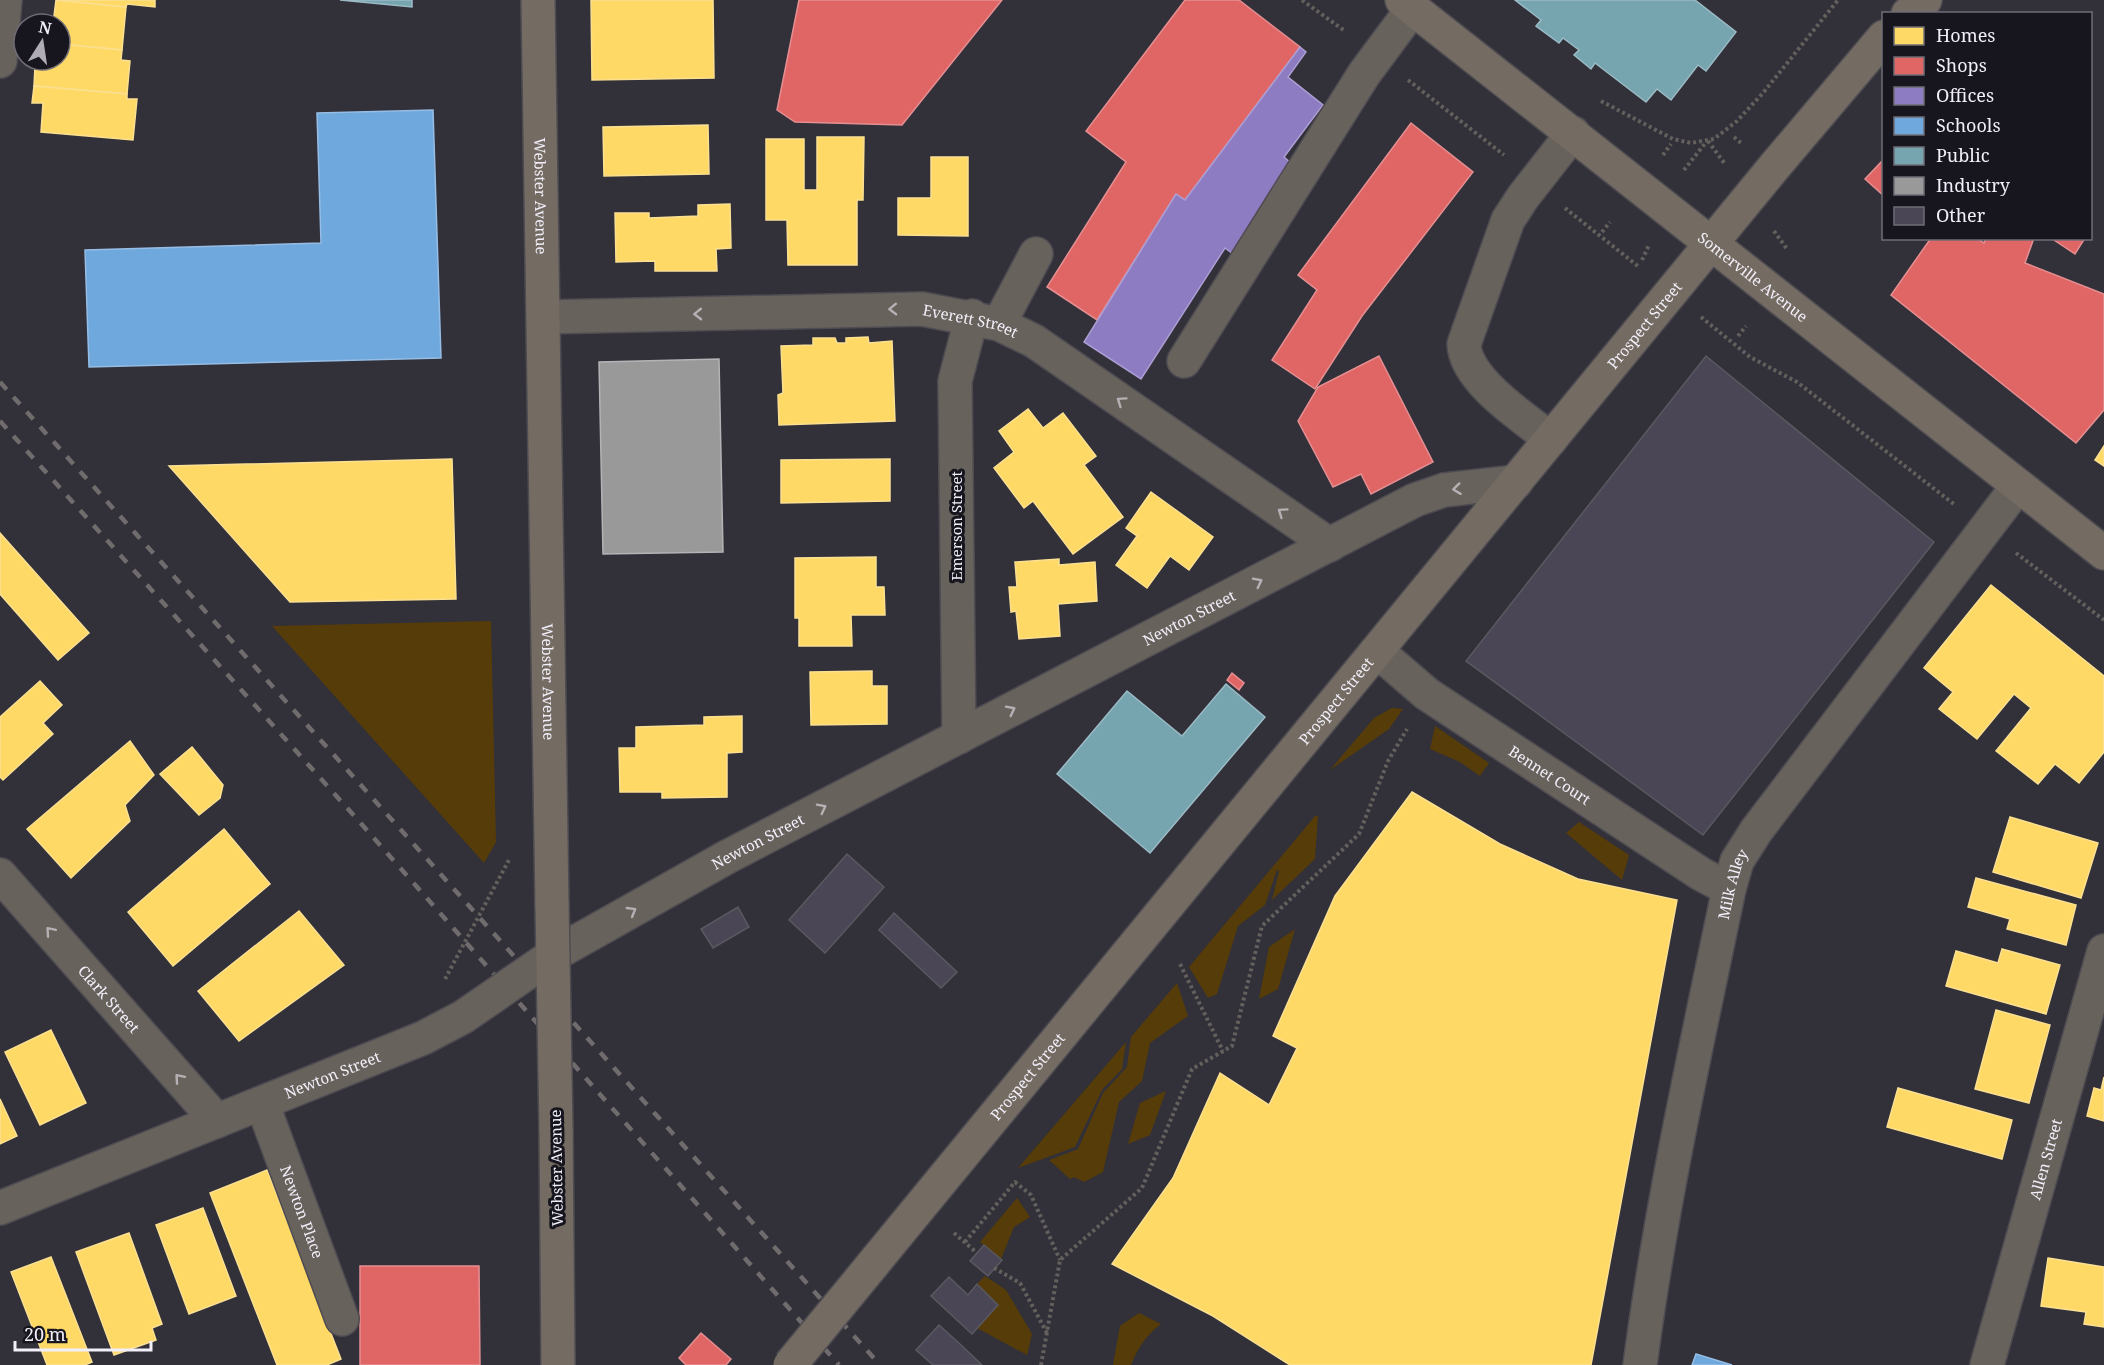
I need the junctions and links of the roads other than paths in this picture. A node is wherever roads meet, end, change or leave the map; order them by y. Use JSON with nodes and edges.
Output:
{"nodes":[{"id":1,"x":5,"y":0,"type":"edge"},
{"id":2,"x":538,"y":0,"type":"edge"},
{"id":3,"x":1926,"y":0,"type":"edge"},
{"id":4,"x":1407,"y":4,"type":"edge"},
{"id":5,"x":1911,"y":12,"type":"edge"},
{"id":6,"x":1882,"y":39,"type":"edge"},
{"id":7,"x":0,"y":61,"type":"edge"},
{"id":8,"x":1574,"y":133,"type":"junction"},
{"id":9,"x":1711,"y":243,"type":"junction"},
{"id":10,"x":1036,"y":254,"type":"dead end"},
{"id":11,"x":544,"y":317,"type":"junction"},
{"id":12,"x":986,"y":320,"type":"junction"},
{"id":13,"x":1184,"y":361,"type":"dead end"},
{"id":14,"x":1551,"y":439,"type":"junction"},
{"id":15,"x":1516,"y":482,"type":"junction"},
{"id":16,"x":2018,"y":486,"type":"junction"},
{"id":17,"x":1329,"y":545,"type":"junction"},
{"id":18,"x":2104,"y":553,"type":"edge"},
{"id":19,"x":1377,"y":651,"type":"junction"},
{"id":20,"x":959,"y":737,"type":"junction"},
{"id":21,"x":0,"y":875,"type":"edge"},
{"id":22,"x":1728,"y":889,"type":"junction"},
{"id":23,"x":2104,"y":951,"type":"edge"},
{"id":24,"x":553,"y":956,"type":"junction"},
{"id":25,"x":262,"y":1103,"type":"junction"},
{"id":26,"x":218,"y":1122,"type":"junction"},
{"id":27,"x":0,"y":1208,"type":"edge"},
{"id":28,"x":342,"y":1318,"type":"dead end"},
{"id":29,"x":558,"y":1365,"type":"edge"},
{"id":30,"x":790,"y":1365,"type":"edge"},
{"id":31,"x":1640,"y":1365,"type":"edge"},
{"id":32,"x":1987,"y":1365,"type":"edge"}],
"edges":[{"from":1,"to":7,"type":"street"},
{"from":2,"to":11,"type":"main road","name":"Webster Avenue"},
{"from":3,"to":5,"type":"main road"},
{"from":4,"to":8,"type":"main road","name":"Somerville Avenue"},
{"from":4,"to":13,"type":"street"},
{"from":6,"to":9,"type":"main road","name":"Prospect Street"},
{"from":8,"to":9,"type":"main road","name":"Somerville Avenue"},
{"from":8,"to":14,"type":"street"},
{"from":9,"to":14,"type":"main road","name":"Prospect Street"},
{"from":9,"to":16,"type":"main road","name":"Somerville Avenue"},
{"from":10,"to":12,"type":"street","name":"Emerson Street"},
{"from":12,"to":11,"type":"street","name":"Everett Street","one_way":true},
{"from":11,"to":24,"type":"main road","name":"Webster Avenue","bridge":true},
{"from":17,"to":12,"type":"street","name":"Everett Street","one_way":true},
{"from":12,"to":20,"type":"street","name":"Emerson Street"},
{"from":14,"to":15,"type":"main road","name":"Prospect Street"},
{"from":15,"to":17,"type":"street","name":"Newton Street","one_way":true},
{"from":15,"to":19,"type":"main road","name":"Prospect Street"},
{"from":16,"to":18,"type":"main road","name":"Somerville Avenue"},
{"from":16,"to":22,"type":"street","name":"Milk Alley"},
{"from":20,"to":17,"type":"street","name":"Newton Street","one_way":true},
{"from":19,"to":22,"type":"street","name":"Bennet Court"},
{"from":19,"to":30,"type":"main road","name":"Prospect Street","bridge":true},
{"from":24,"to":20,"type":"street","name":"Newton Street","one_way":true},
{"from":26,"to":21,"type":"street","name":"Clark Street","one_way":true},
{"from":22,"to":31,"type":"street","name":"Milk Alley"},
{"from":23,"to":32,"type":"street","name":"Allen Street"},
{"from":24,"to":25,"type":"street","name":"Newton Street","bridge":true},
{"from":24,"to":29,"type":"main road","name":"Webster Avenue","bridge":true},
{"from":25,"to":26,"type":"street","name":"Newton Street"},
{"from":25,"to":28,"type":"street","name":"Newton Place"},
{"from":26,"to":27,"type":"street","name":"Newton Street"}]}
